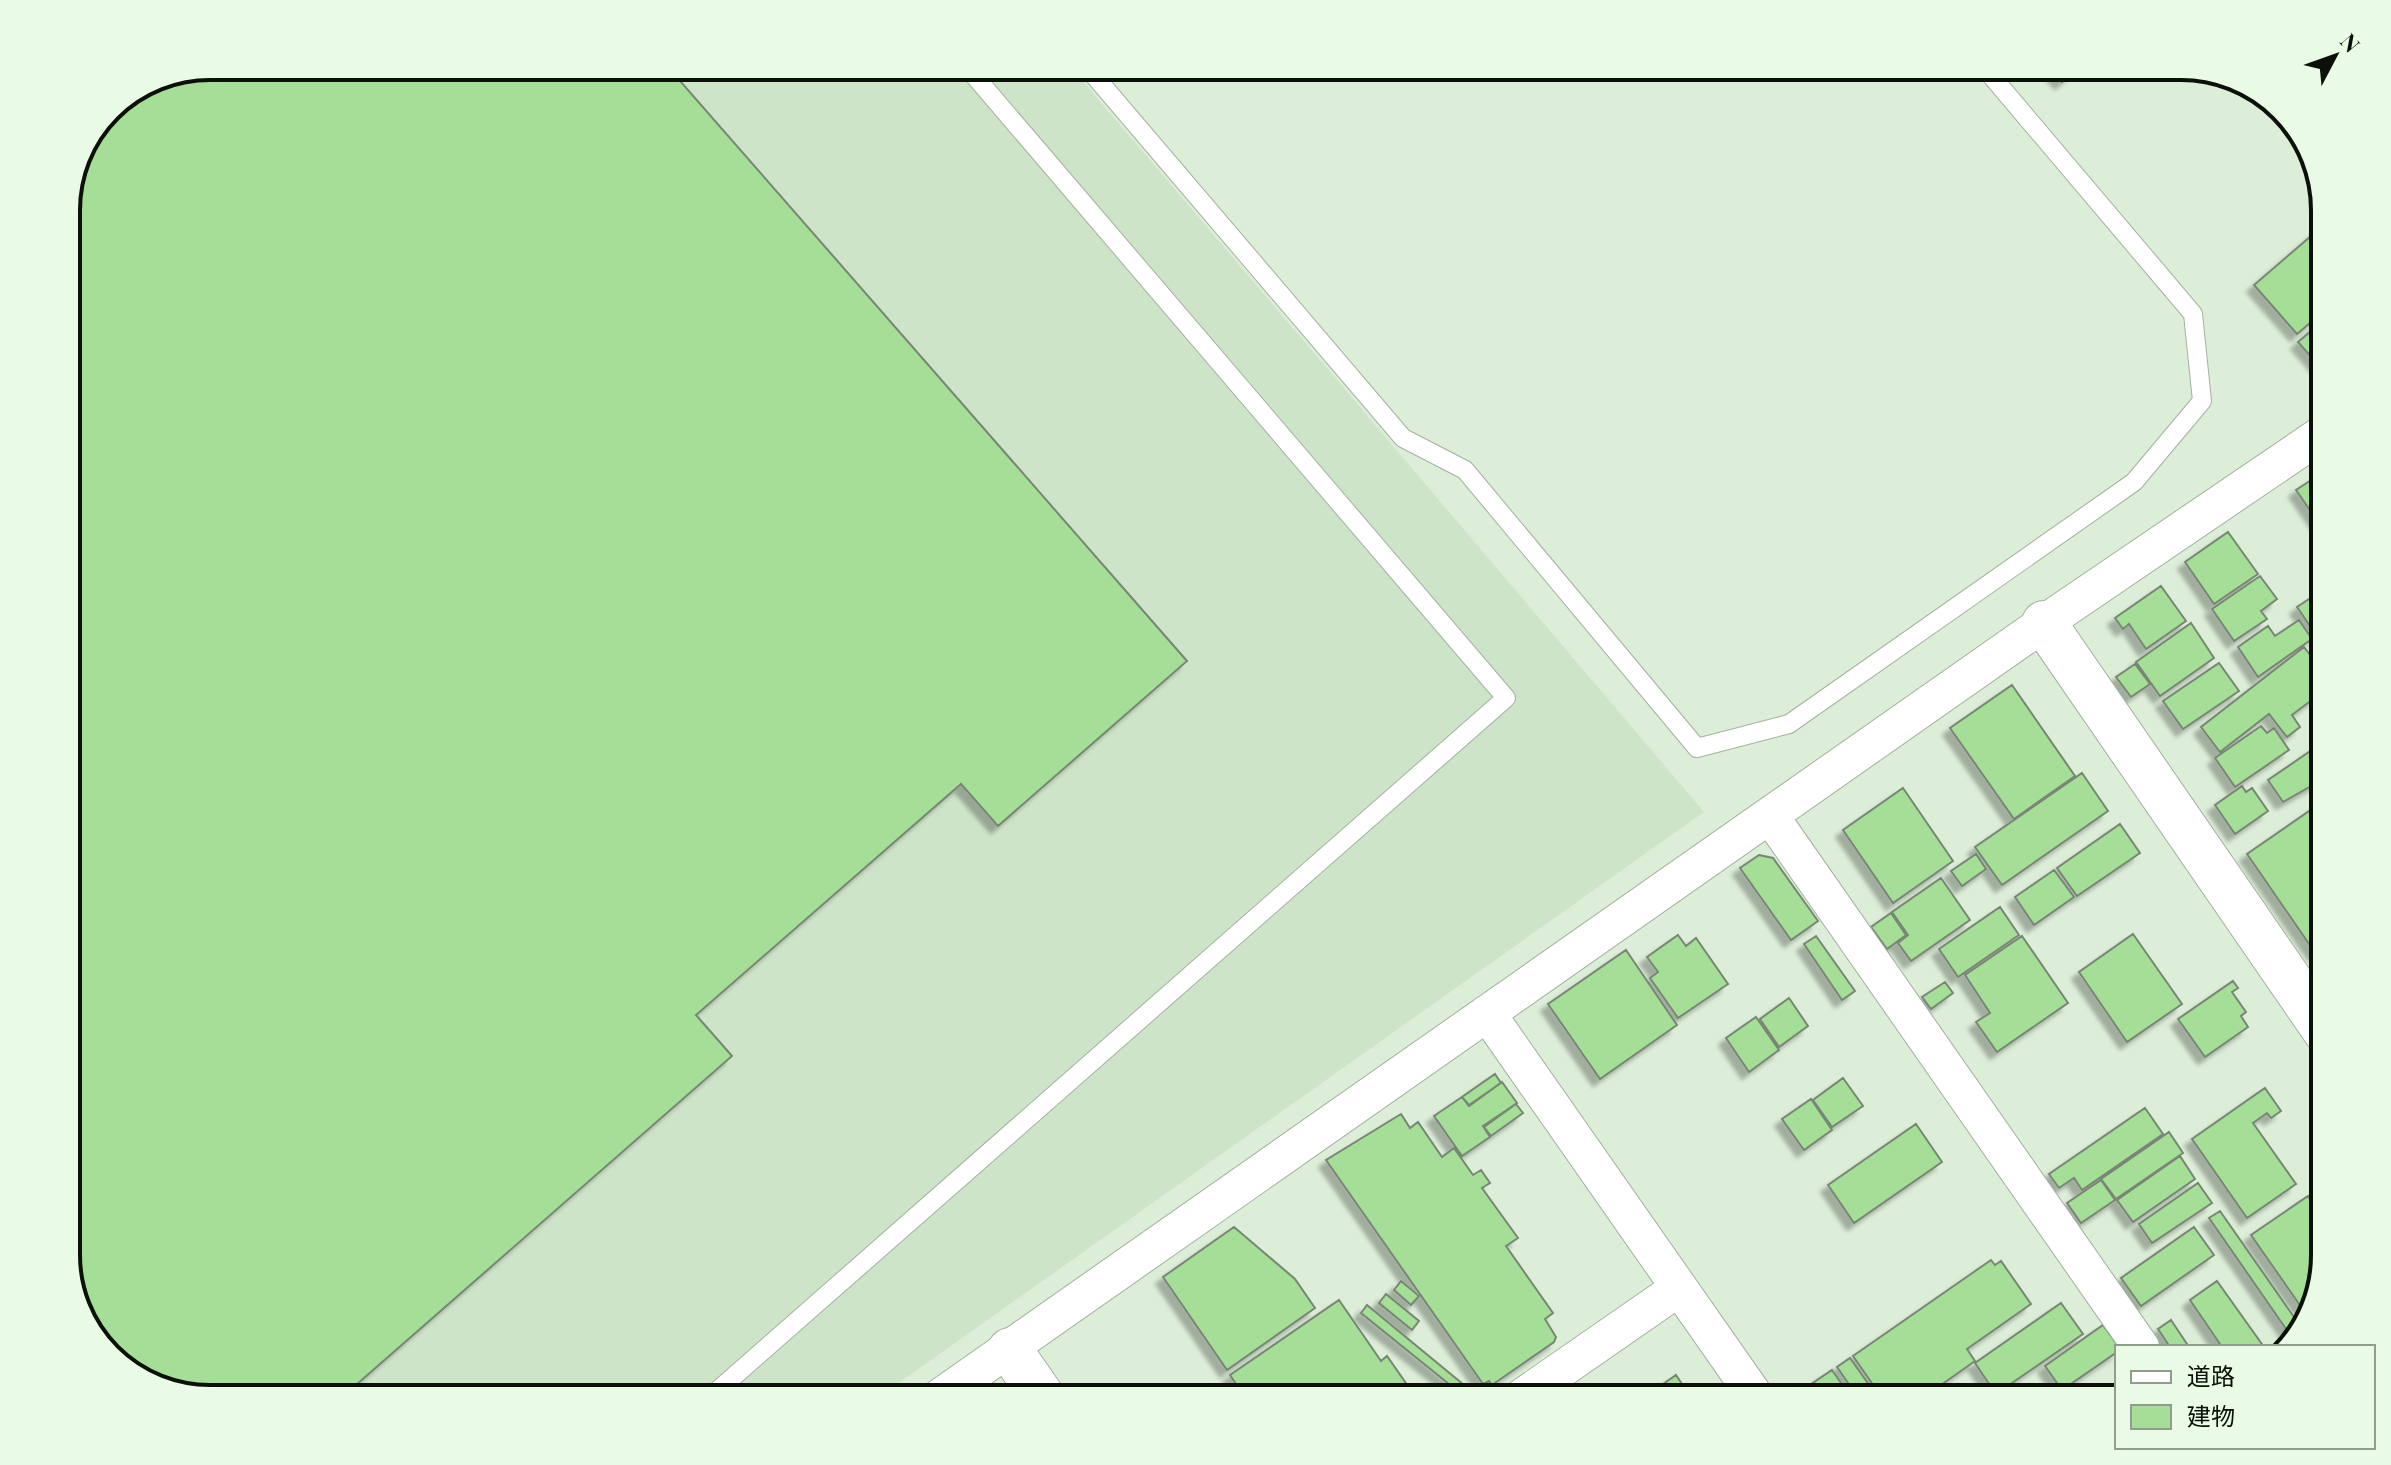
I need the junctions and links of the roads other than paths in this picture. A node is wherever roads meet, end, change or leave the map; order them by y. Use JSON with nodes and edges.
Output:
{"nodes":[{"id":1,"x":978,"y":80,"type":"edge"},
{"id":2,"x":1098,"y":80,"type":"edge"},
{"id":3,"x":1995,"y":80,"type":"edge"},
{"id":4,"x":2311,"y":442,"type":"edge"},
{"id":5,"x":2044,"y":623,"type":"junction"},
{"id":6,"x":1771,"y":817,"type":"junction"},
{"id":7,"x":2311,"y":1011,"type":"edge"},
{"id":8,"x":1487,"y":1013,"type":"junction"},
{"id":9,"x":1679,"y":1288,"type":"junction"},
{"id":10,"x":2140,"y":1345,"type":"edge"},
{"id":11,"x":1010,"y":1350,"type":"junction"},
{"id":12,"x":724,"y":1385,"type":"edge"},
{"id":13,"x":958,"y":1385,"type":"edge"},
{"id":14,"x":1034,"y":1385,"type":"edge"},
{"id":15,"x":1539,"y":1385,"type":"edge"},
{"id":16,"x":1747,"y":1385,"type":"edge"}],
"edges":[{"from":1,"to":12,"type":"lane"},
{"from":2,"to":3,"type":"lane"},
{"from":4,"to":5,"type":"street"},
{"from":5,"to":6,"type":"street"},
{"from":5,"to":7,"type":"street"},
{"from":6,"to":8,"type":"street"},
{"from":6,"to":10,"type":"street"},
{"from":8,"to":9,"type":"street"},
{"from":8,"to":11,"type":"street"},
{"from":9,"to":15,"type":"street"},
{"from":9,"to":16,"type":"street"},
{"from":11,"to":13,"type":"street"},
{"from":11,"to":14,"type":"street"}]}
